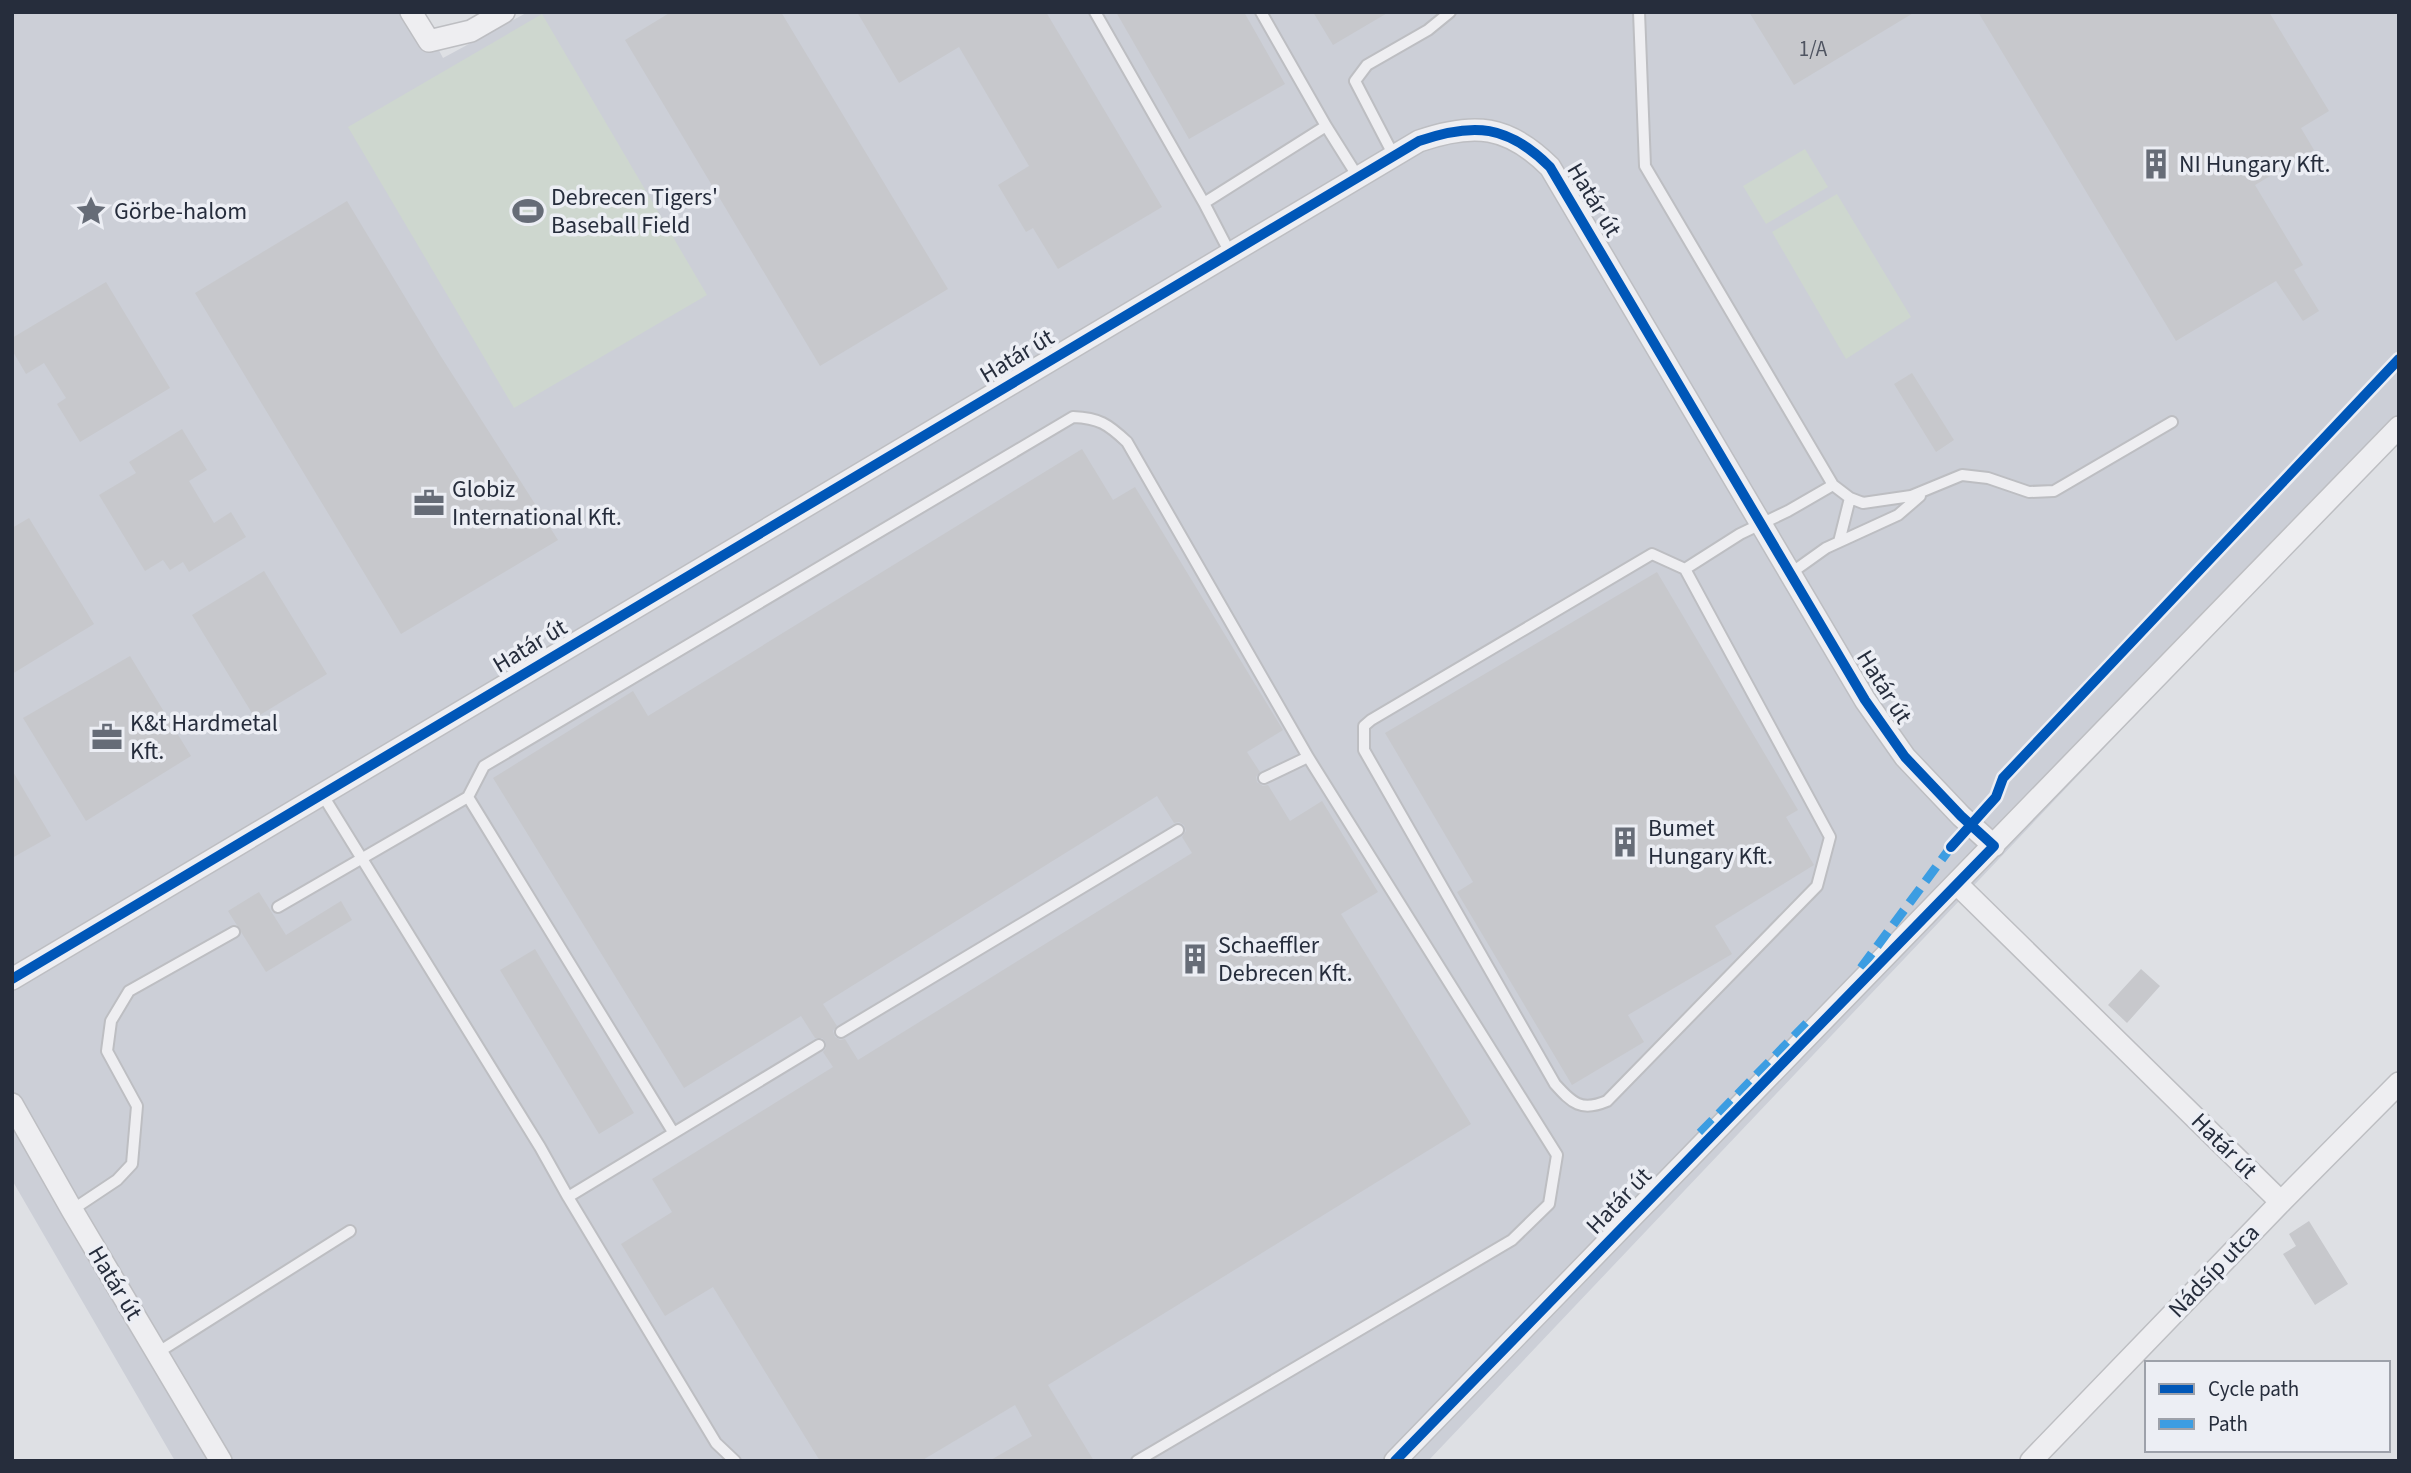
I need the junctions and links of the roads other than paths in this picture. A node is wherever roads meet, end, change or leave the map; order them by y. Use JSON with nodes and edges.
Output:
{"nodes":[{"id":1,"x":411,"y":12,"type":"edge"},
{"id":2,"x":504,"y":12,"type":"edge"},
{"id":3,"x":1095,"y":12,"type":"edge"},
{"id":4,"x":1261,"y":12,"type":"edge"},
{"id":5,"x":1450,"y":12,"type":"edge"},
{"id":6,"x":1639,"y":12,"type":"edge"},
{"id":7,"x":1326,"y":126,"type":"junction"},
{"id":8,"x":1394,"y":156,"type":"junction"},
{"id":9,"x":1358,"y":177,"type":"junction"},
{"id":10,"x":1204,"y":203,"type":"junction"},
{"id":11,"x":1230,"y":253,"type":"junction"},
{"id":12,"x":2172,"y":422,"type":"dead end"},
{"id":13,"x":2399,"y":427,"type":"edge"},
{"id":14,"x":1833,"y":485,"type":"junction"},
{"id":15,"x":1924,"y":492,"type":"junction"},
{"id":16,"x":1850,"y":498,"type":"junction"},
{"id":17,"x":1762,"y":524,"type":"junction"},
{"id":18,"x":1839,"y":542,"type":"junction"},
{"id":19,"x":1685,"y":569,"type":"junction"},
{"id":20,"x":1791,"y":573,"type":"junction"},
{"id":21,"x":1308,"y":757,"type":"junction"},
{"id":22,"x":1264,"y":778,"type":"dead end"},
{"id":23,"x":322,"y":794,"type":"junction"},
{"id":24,"x":468,"y":797,"type":"junction"},
{"id":25,"x":1178,"y":830,"type":"dead end"},
{"id":26,"x":1994,"y":846,"type":"junction"},
{"id":27,"x":360,"y":860,"type":"junction"},
{"id":28,"x":1957,"y":884,"type":"junction"},
{"id":29,"x":278,"y":907,"type":"dead end"},
{"id":30,"x":234,"y":932,"type":"dead end"},
{"id":31,"x":12,"y":979,"type":"edge"},
{"id":32,"x":841,"y":1032,"type":"dead end"},
{"id":33,"x":819,"y":1045,"type":"dead end"},
{"id":34,"x":2399,"y":1083,"type":"edge"},
{"id":35,"x":12,"y":1104,"type":"edge"},
{"id":36,"x":673,"y":1132,"type":"junction"},
{"id":37,"x":568,"y":1197,"type":"junction"},
{"id":38,"x":2281,"y":1202,"type":"junction"},
{"id":39,"x":72,"y":1210,"type":"junction"},
{"id":40,"x":350,"y":1231,"type":"dead end"},
{"id":41,"x":157,"y":1353,"type":"junction"},
{"id":42,"x":221,"y":1461,"type":"edge"},
{"id":43,"x":735,"y":1461,"type":"edge"},
{"id":44,"x":1137,"y":1461,"type":"edge"},
{"id":45,"x":1395,"y":1461,"type":"edge"},
{"id":46,"x":2031,"y":1461,"type":"edge"}],
"edges":[{"from":1,"to":2,"type":"street"},
{"from":3,"to":10,"type":"lane"},
{"from":4,"to":7,"type":"lane"},
{"from":5,"to":8,"type":"lane"},
{"from":6,"to":14,"type":"lane"},
{"from":7,"to":9,"type":"lane"},
{"from":7,"to":10,"type":"lane"},
{"from":8,"to":9,"type":"street","name":"Határ út"},
{"from":8,"to":17,"type":"street","name":"Határ út"},
{"from":9,"to":11,"type":"street","name":"Határ út"},
{"from":10,"to":11,"type":"lane"},
{"from":11,"to":23,"type":"street","name":"Határ út"},
{"from":12,"to":15,"type":"lane"},
{"from":13,"to":26,"type":"street","name":"Határ út"},
{"from":14,"to":16,"type":"lane"},
{"from":14,"to":17,"type":"lane"},
{"from":15,"to":16,"type":"lane"},
{"from":15,"to":18,"type":"lane"},
{"from":16,"to":18,"type":"lane"},
{"from":17,"to":19,"type":"lane"},
{"from":17,"to":20,"type":"street","name":"Határ út"},
{"from":18,"to":20,"type":"lane"},
{"from":19,"to":19,"type":"lane"},
{"from":20,"to":26,"type":"street","name":"Határ út"},
{"from":21,"to":22,"type":"lane"},
{"from":21,"to":24,"type":"lane"},
{"from":21,"to":44,"type":"lane"},
{"from":23,"to":27,"type":"lane"},
{"from":23,"to":31,"type":"street","name":"Határ út"},
{"from":24,"to":27,"type":"lane"},
{"from":24,"to":36,"type":"lane"},
{"from":25,"to":32,"type":"lane"},
{"from":26,"to":28,"type":"street","name":"Határ út"},
{"from":27,"to":29,"type":"lane"},
{"from":27,"to":37,"type":"lane"},
{"from":28,"to":38,"type":"street","name":"Határ út"},
{"from":28,"to":45,"type":"street","name":"Határ út"},
{"from":30,"to":39,"type":"lane"},
{"from":33,"to":36,"type":"lane"},
{"from":34,"to":38,"type":"street","name":"Nádsíp utca"},
{"from":35,"to":39,"type":"street","name":"Határ út"},
{"from":36,"to":37,"type":"lane"},
{"from":37,"to":43,"type":"lane"},
{"from":38,"to":46,"type":"street","name":"Nádsíp utca"},
{"from":39,"to":41,"type":"street","name":"Határ út"},
{"from":40,"to":41,"type":"lane"},
{"from":41,"to":42,"type":"street","name":"Határ út"}]}
